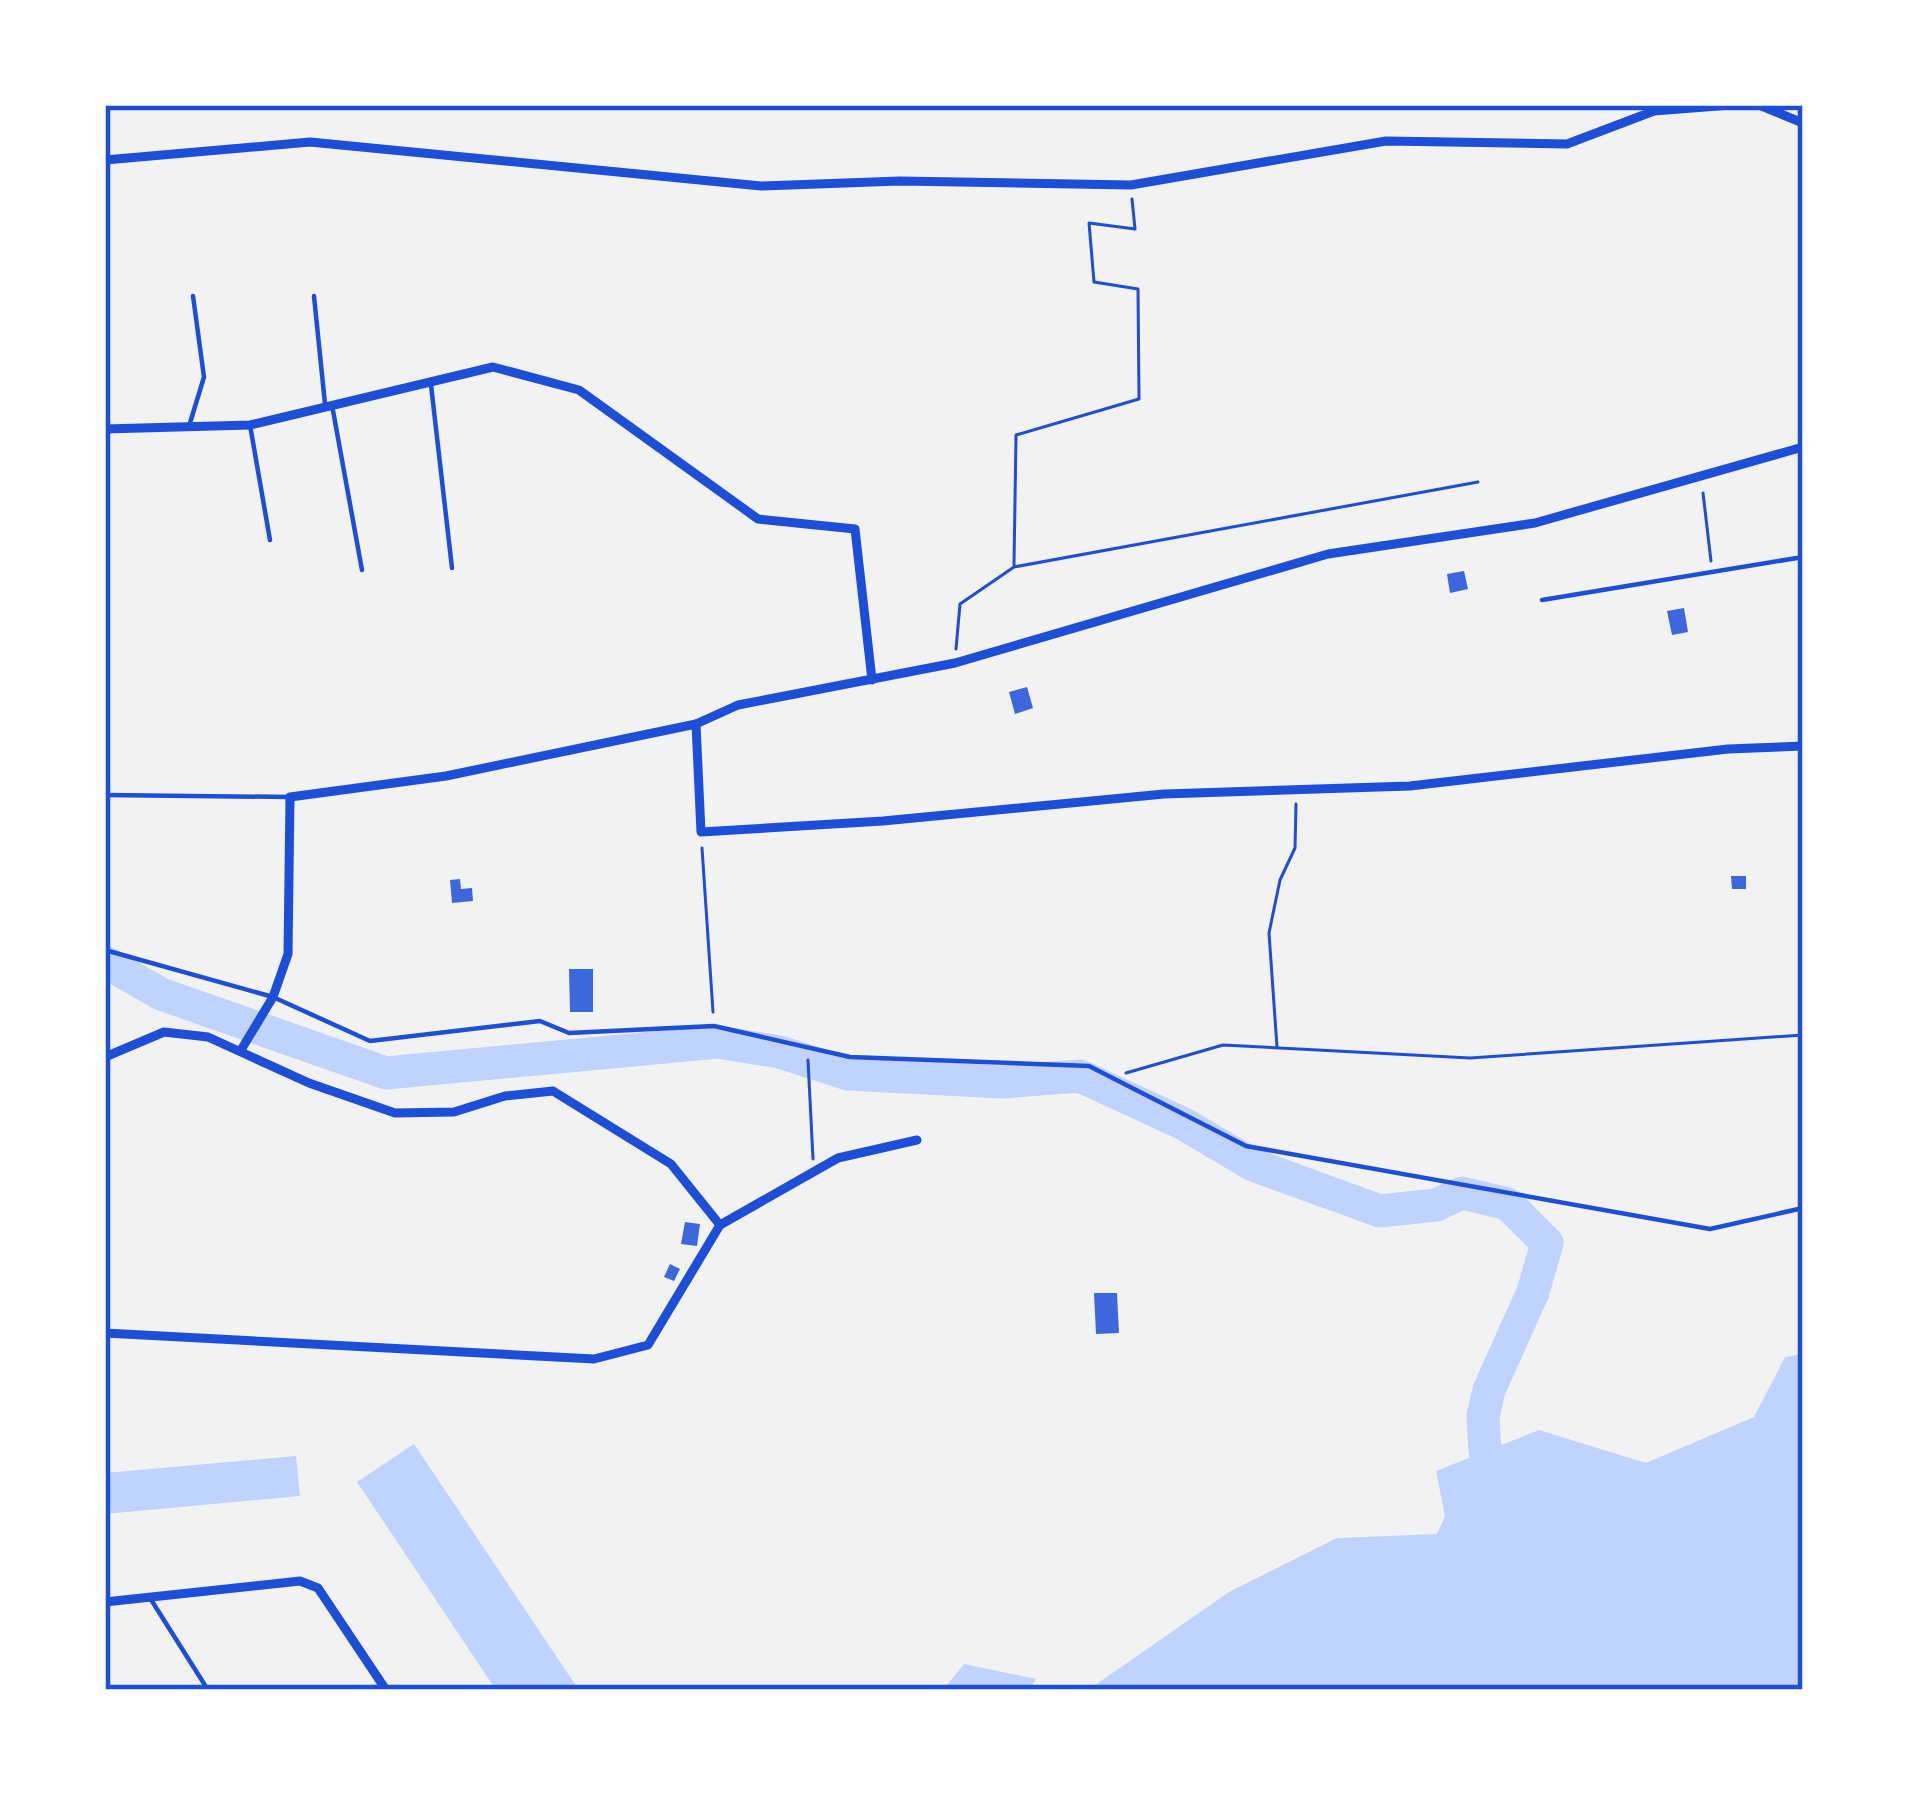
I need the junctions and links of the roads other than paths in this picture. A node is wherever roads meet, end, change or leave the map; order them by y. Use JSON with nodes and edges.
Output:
{"nodes":[{"id":1,"x":1731,"y":105,"type":"edge"},
{"id":2,"x":1759,"y":105,"type":"edge"},
{"id":3,"x":1803,"y":123,"type":"edge"},
{"id":4,"x":105,"y":160,"type":"edge"},
{"id":5,"x":193,"y":296,"type":"dead end"},
{"id":6,"x":314,"y":296,"type":"dead end"},
{"id":7,"x":431,"y":385,"type":"junction"},
{"id":8,"x":328,"y":406,"type":"junction"},
{"id":9,"x":190,"y":423,"type":"junction"},
{"id":10,"x":250,"y":425,"type":"junction"},
{"id":11,"x":105,"y":429,"type":"edge"},
{"id":12,"x":1803,"y":447,"type":"edge"},
{"id":13,"x":270,"y":540,"type":"dead end"},
{"id":14,"x":1803,"y":557,"type":"edge"},
{"id":15,"x":452,"y":568,"type":"dead end"},
{"id":16,"x":362,"y":570,"type":"dead end"},
{"id":17,"x":1543,"y":601,"type":"dead end"},
{"id":18,"x":872,"y":680,"type":"junction"},
{"id":19,"x":696,"y":724,"type":"junction"},
{"id":20,"x":1803,"y":746,"type":"edge"},
{"id":21,"x":105,"y":795,"type":"edge"},
{"id":22,"x":290,"y":797,"type":"junction"},
{"id":23,"x":105,"y":950,"type":"edge"},
{"id":24,"x":273,"y":997,"type":"junction"},
{"id":25,"x":242,"y":1050,"type":"junction"},
{"id":26,"x":105,"y":1057,"type":"edge"},
{"id":27,"x":917,"y":1140,"type":"dead end"},
{"id":28,"x":1803,"y":1208,"type":"edge"},
{"id":29,"x":720,"y":1225,"type":"junction"},
{"id":30,"x":105,"y":1333,"type":"edge"},
{"id":31,"x":149,"y":1597,"type":"junction"},
{"id":32,"x":105,"y":1601,"type":"edge"},
{"id":33,"x":208,"y":1690,"type":"edge"},
{"id":34,"x":386,"y":1690,"type":"edge"}],
"edges":[{"from":1,"to":4,"type":"street"},
{"from":2,"to":3,"type":"street"},
{"from":5,"to":9,"type":"lane"},
{"from":6,"to":8,"type":"lane"},
{"from":7,"to":8,"type":"street"},
{"from":7,"to":15,"type":"lane"},
{"from":7,"to":18,"type":"street"},
{"from":8,"to":10,"type":"street"},
{"from":8,"to":16,"type":"lane"},
{"from":9,"to":10,"type":"street"},
{"from":9,"to":11,"type":"street"},
{"from":10,"to":13,"type":"lane"},
{"from":12,"to":18,"type":"street"},
{"from":14,"to":17,"type":"lane"},
{"from":18,"to":19,"type":"street"},
{"from":19,"to":20,"type":"street"},
{"from":19,"to":22,"type":"street"},
{"from":21,"to":22,"type":"lane"},
{"from":22,"to":24,"type":"street"},
{"from":23,"to":24,"type":"lane"},
{"from":24,"to":25,"type":"street"},
{"from":24,"to":28,"type":"lane"},
{"from":25,"to":26,"type":"street"},
{"from":25,"to":29,"type":"street"},
{"from":27,"to":29,"type":"street"},
{"from":29,"to":30,"type":"street"},
{"from":31,"to":32,"type":"street"},
{"from":31,"to":33,"type":"lane"},
{"from":31,"to":34,"type":"street"}]}
